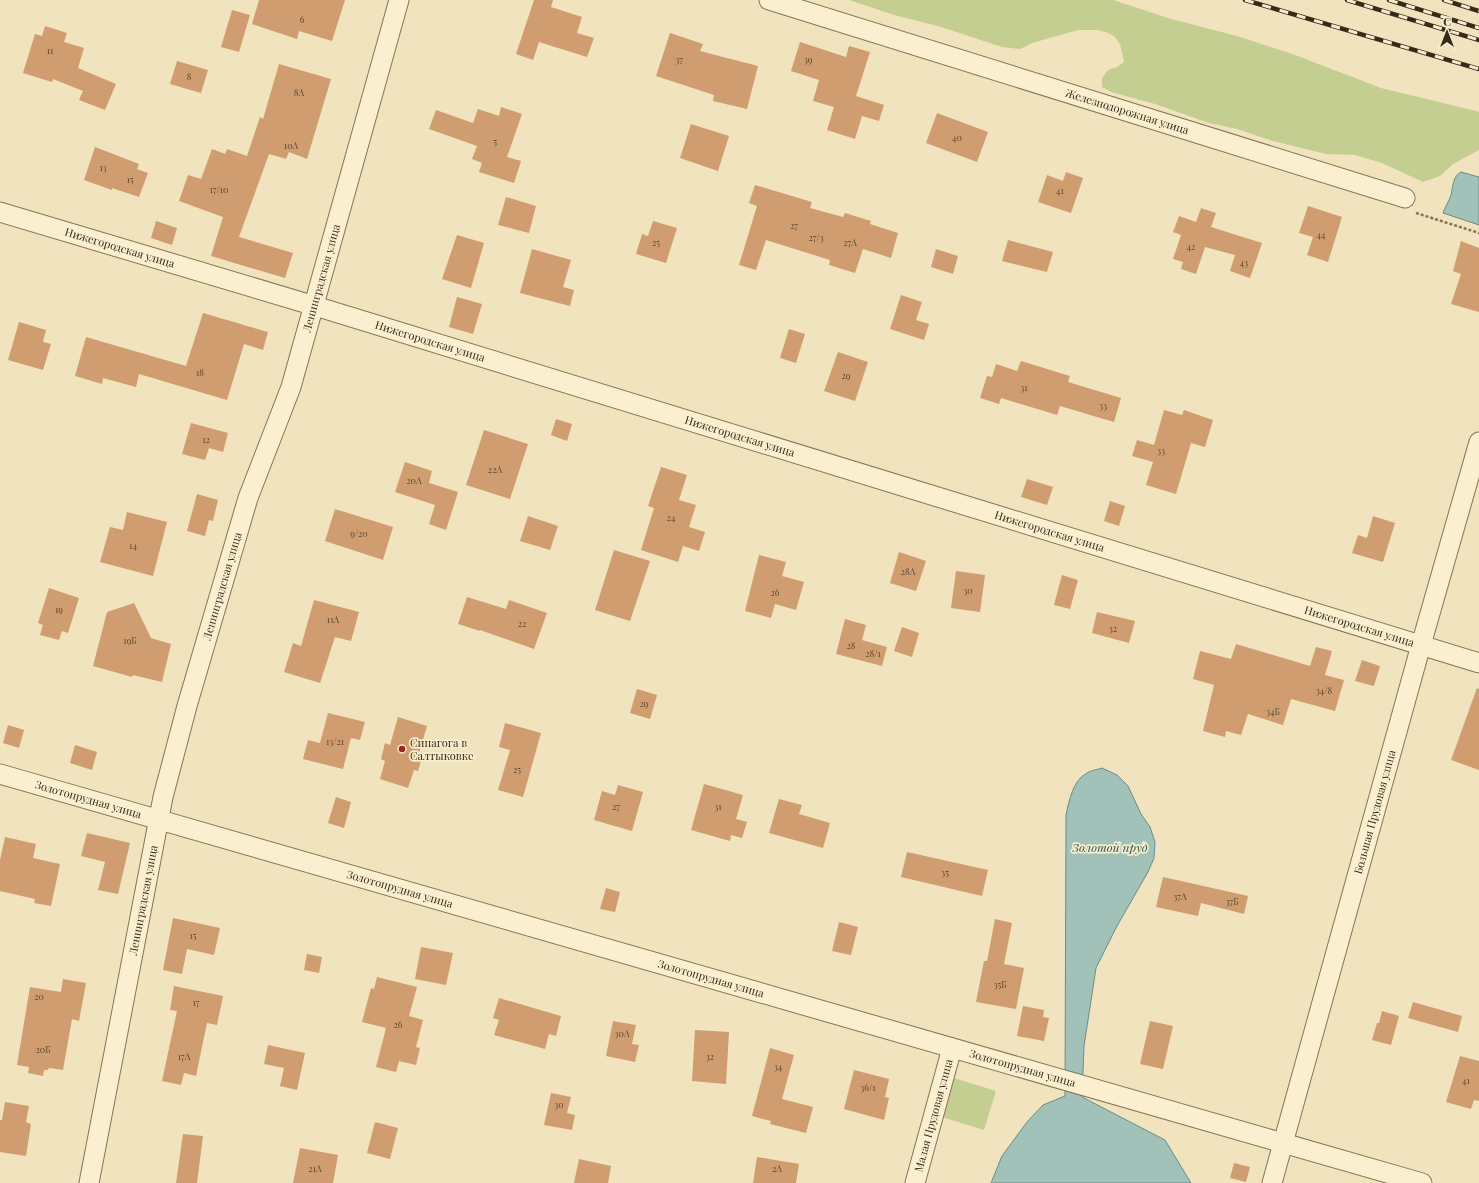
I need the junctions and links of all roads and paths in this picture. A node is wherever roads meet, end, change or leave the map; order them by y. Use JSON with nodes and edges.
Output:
{"nodes":[{"id":1,"x":399,"y":0,"type":"edge"},
{"id":2,"x":768,"y":0,"type":"edge"},
{"id":3,"x":1405,"y":198,"type":"joint"},
{"id":4,"x":0,"y":212,"type":"edge"},
{"id":5,"x":1479,"y":233,"type":"edge"},
{"id":6,"x":315,"y":306,"type":"junction"},
{"id":7,"x":1479,"y":442,"type":"edge"},
{"id":8,"x":1421,"y":645,"type":"junction"},
{"id":9,"x":1479,"y":663,"type":"edge"},
{"id":10,"x":0,"y":774,"type":"edge"},
{"id":11,"x":159,"y":819,"type":"junction"},
{"id":12,"x":952,"y":1048,"type":"junction"},
{"id":13,"x":1284,"y":1143,"type":"junction"},
{"id":14,"x":89,"y":1183,"type":"edge"},
{"id":15,"x":914,"y":1183,"type":"edge"},
{"id":16,"x":1272,"y":1183,"type":"edge"},
{"id":17,"x":1422,"y":1183,"type":"edge"}],
"edges":[{"from":1,"to":6,"type":"street","name":"Ленинградская улица"},
{"from":2,"to":3,"type":"street","name":"Железнодорожная улица"},
{"from":3,"to":5,"type":"path"},
{"from":4,"to":6,"type":"street","name":"Нижегородская улица"},
{"from":6,"to":8,"type":"street","name":"Нижегородская улица"},
{"from":6,"to":11,"type":"street","name":"Ленинградская улица"},
{"from":7,"to":8,"type":"street","name":"Большая Прудовая улица"},
{"from":8,"to":9,"type":"street","name":"Нижегородская улица"},
{"from":8,"to":13,"type":"street","name":"Большая Прудовая улица"},
{"from":10,"to":11,"type":"street","name":"Золотопрудная улица"},
{"from":11,"to":12,"type":"street","name":"Золотопрудная улица"},
{"from":11,"to":14,"type":"street","name":"Ленинградская улица"},
{"from":12,"to":13,"type":"street","name":"Золотопрудная улица"},
{"from":12,"to":15,"type":"street","name":"Малая Прудовая улица"},
{"from":13,"to":16,"type":"street","name":"Большая Прудовая улица"},
{"from":13,"to":17,"type":"street","name":"Золотопрудная улица"}]}
